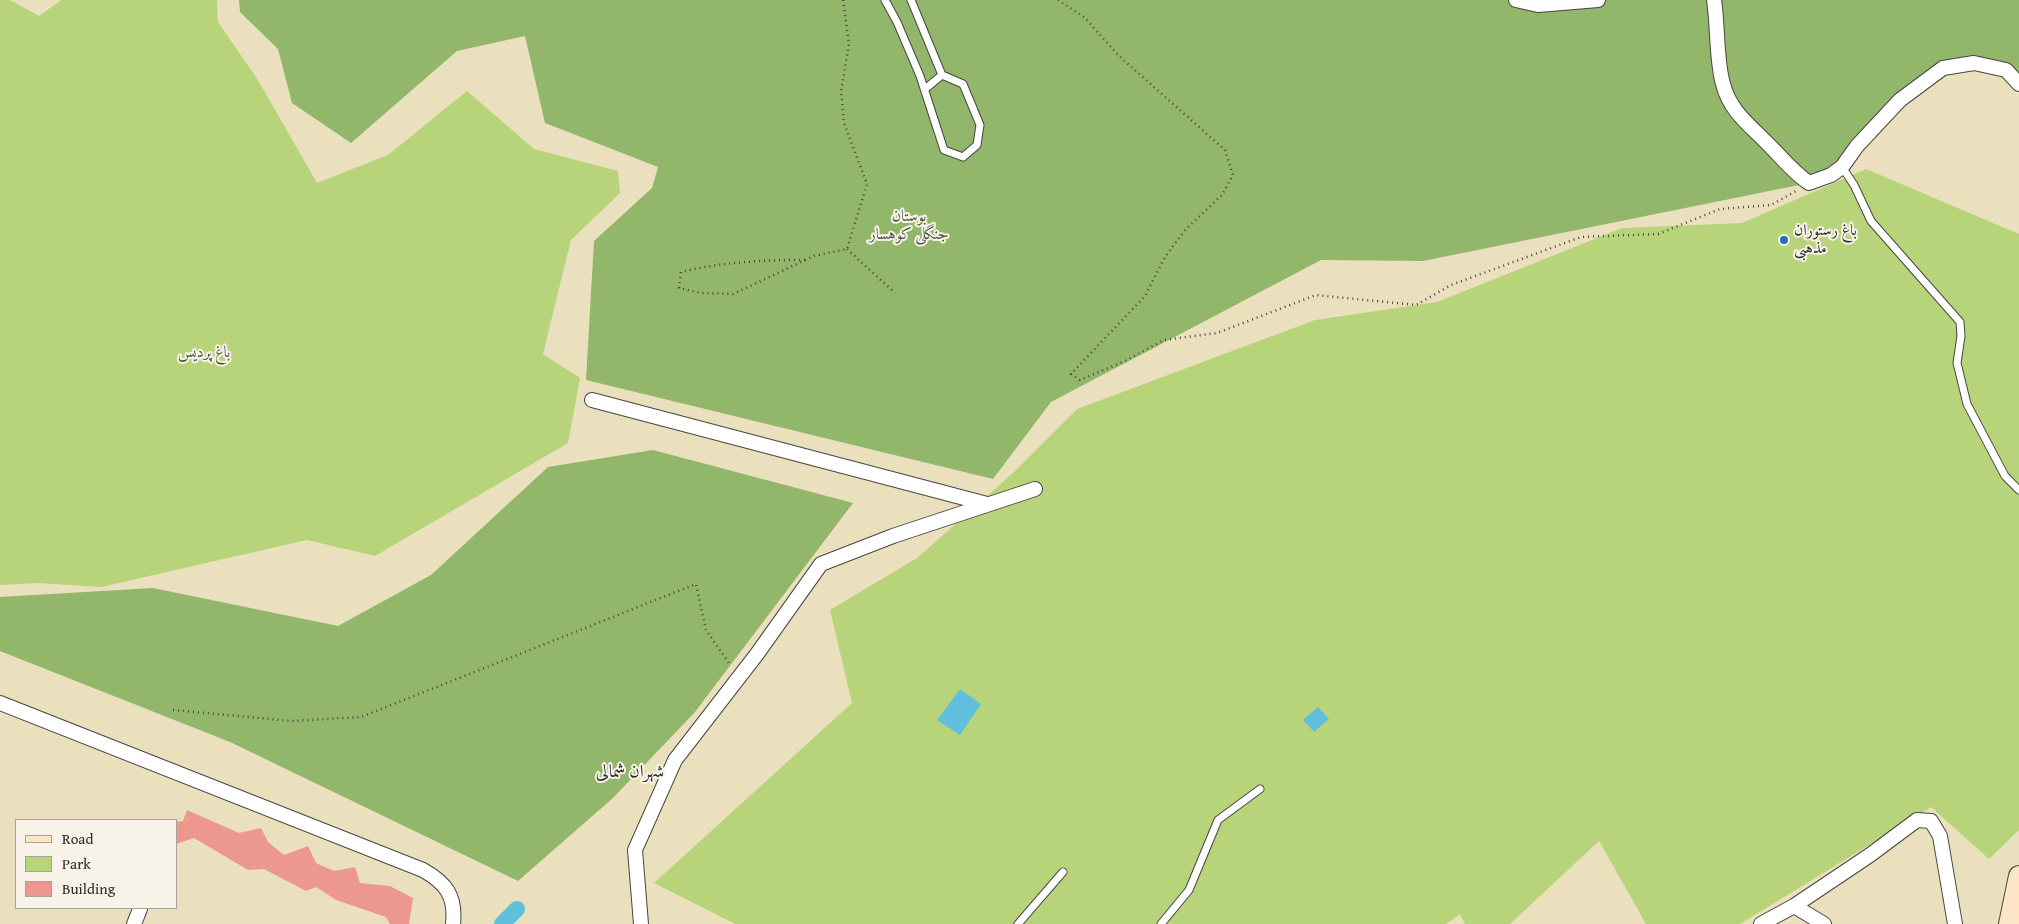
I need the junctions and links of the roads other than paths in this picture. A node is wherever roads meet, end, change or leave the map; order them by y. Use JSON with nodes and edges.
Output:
{"nodes":[{"id":1,"x":885,"y":0,"type":"edge"},
{"id":2,"x":911,"y":0,"type":"edge"},
{"id":3,"x":1516,"y":0,"type":"edge"},
{"id":4,"x":1598,"y":0,"type":"edge"},
{"id":5,"x":1714,"y":0,"type":"edge"},
{"id":6,"x":942,"y":75,"type":"junction"},
{"id":7,"x":2019,"y":84,"type":"edge"},
{"id":8,"x":925,"y":88,"type":"junction"},
{"id":9,"x":1842,"y":167,"type":"junction"},
{"id":10,"x":592,"y":400,"type":"dead end"},
{"id":11,"x":1035,"y":489,"type":"dead end"},
{"id":12,"x":2019,"y":490,"type":"edge"},
{"id":13,"x":988,"y":504,"type":"junction"},
{"id":14,"x":0,"y":703,"type":"edge"},
{"id":15,"x":1260,"y":789,"type":"dead end"},
{"id":16,"x":1063,"y":872,"type":"dead end"},
{"id":17,"x":2019,"y":876,"type":"edge"},
{"id":18,"x":1794,"y":906,"type":"junction"},
{"id":19,"x":140,"y":909,"type":"dead end"},
{"id":20,"x":134,"y":924,"type":"edge"},
{"id":21,"x":453,"y":924,"type":"edge"},
{"id":22,"x":641,"y":924,"type":"edge"},
{"id":23,"x":1018,"y":924,"type":"edge"},
{"id":24,"x":1161,"y":924,"type":"edge"},
{"id":25,"x":1761,"y":924,"type":"edge"},
{"id":26,"x":1824,"y":924,"type":"edge"},
{"id":27,"x":1955,"y":924,"type":"edge"},
{"id":28,"x":2009,"y":924,"type":"edge"}],
"edges":[{"from":1,"to":8,"type":"lane"},
{"from":2,"to":6,"type":"lane"},
{"from":3,"to":4,"type":"street"},
{"from":5,"to":9,"type":"street"},
{"from":6,"to":8,"type":"lane"},
{"from":6,"to":8,"type":"lane"},
{"from":7,"to":9,"type":"street"},
{"from":9,"to":12,"type":"lane"},
{"from":10,"to":13,"type":"street"},
{"from":11,"to":13,"type":"street"},
{"from":13,"to":22,"type":"street"},
{"from":14,"to":21,"type":"street"},
{"from":15,"to":24,"type":"lane"},
{"from":16,"to":23,"type":"lane"},
{"from":17,"to":28,"type":"street"},
{"from":18,"to":25,"type":"street"},
{"from":18,"to":26,"type":"street"},
{"from":18,"to":27,"type":"street"},
{"from":19,"to":20,"type":"street"}]}
